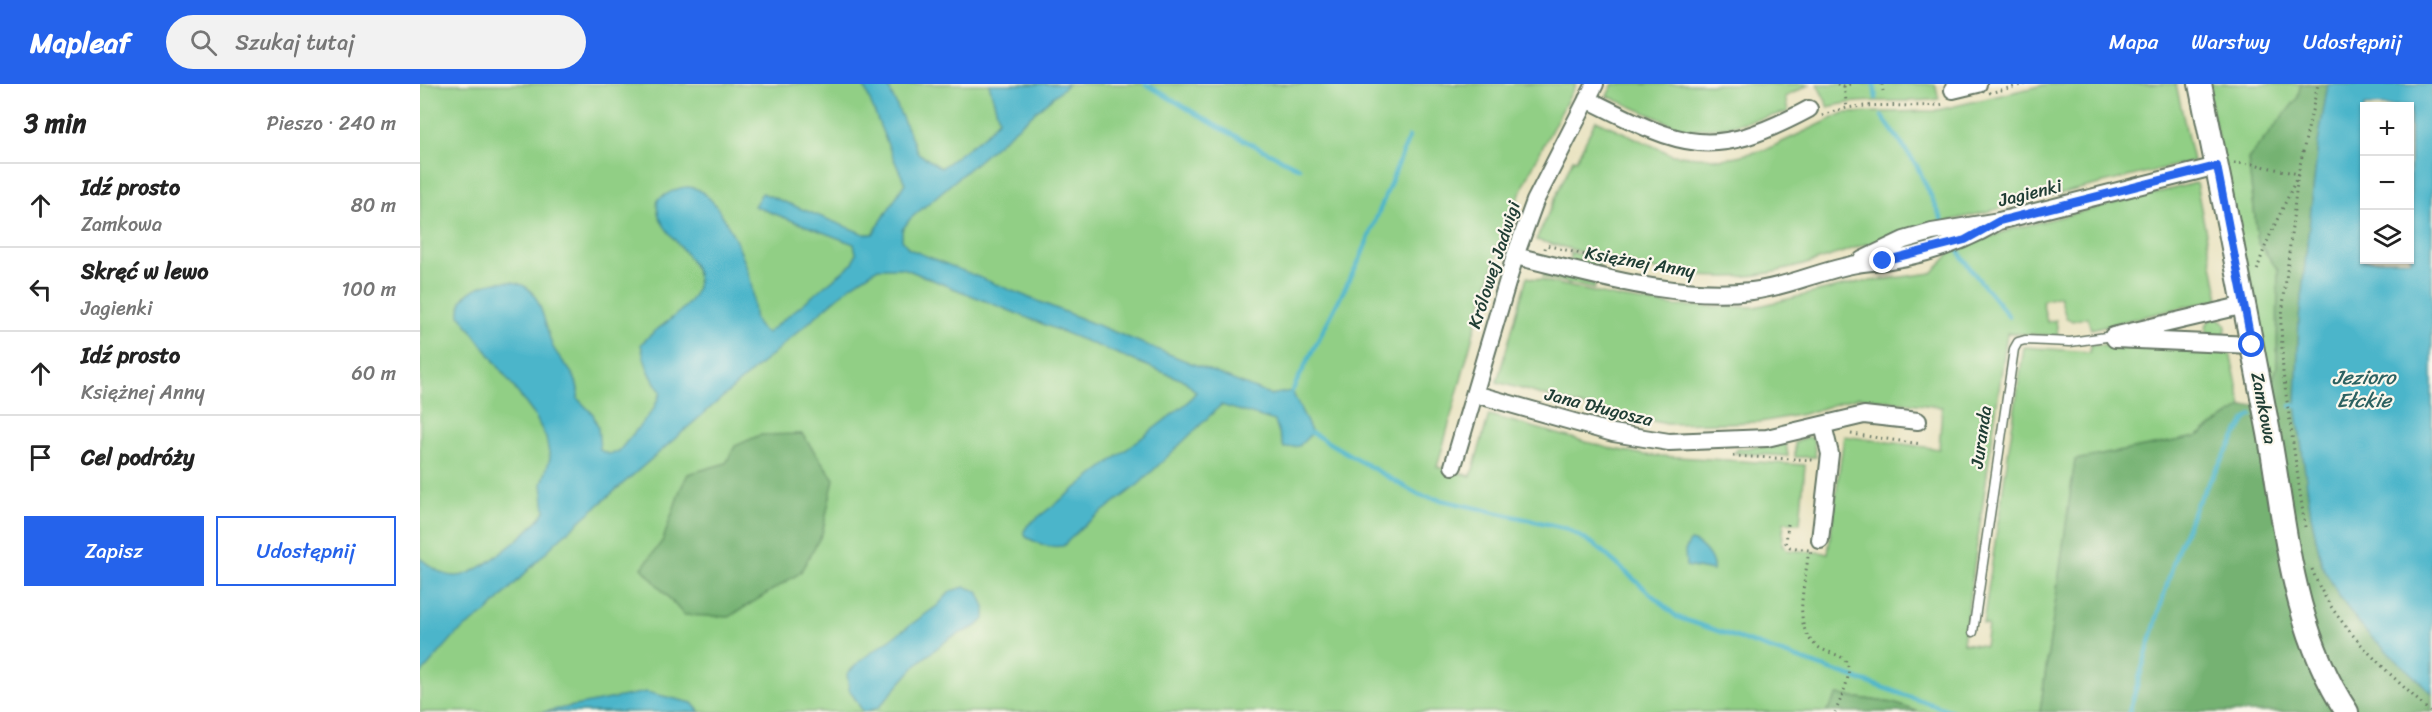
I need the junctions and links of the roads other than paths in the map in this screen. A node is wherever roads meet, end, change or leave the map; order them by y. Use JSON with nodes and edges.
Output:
{"nodes":[{"id":1,"x":1595,"y":84,"type":"edge"},
{"id":2,"x":1978,"y":84,"type":"edge"},
{"id":3,"x":2200,"y":84,"type":"edge"},
{"id":4,"x":1953,"y":90,"type":"dead end"},
{"id":5,"x":1587,"y":99,"type":"junction"},
{"id":6,"x":1809,"y":109,"type":"dead end"},
{"id":7,"x":2217,"y":166,"type":"junction"},
{"id":8,"x":1515,"y":256,"type":"junction"},
{"id":9,"x":1856,"y":264,"type":"joint"},
{"id":10,"x":2244,"y":305,"type":"junction"},
{"id":11,"x":2113,"y":336,"type":"junction"},
{"id":12,"x":2252,"y":345,"type":"junction"},
{"id":13,"x":1475,"y":394,"type":"junction"},
{"id":14,"x":1918,"y":421,"type":"dead end"},
{"id":15,"x":1823,"y":425,"type":"junction"},
{"id":16,"x":1453,"y":466,"type":"dead end"},
{"id":17,"x":1816,"y":545,"type":"road end"},
{"id":18,"x":1973,"y":632,"type":"dead end"},
{"id":19,"x":2347,"y":712,"type":"edge"}],
"edges":[{"from":1,"to":5,"type":"street","name":"Królowej Jadwigi"},
{"from":2,"to":4,"type":"street"},
{"from":3,"to":7,"type":"street","name":"Zamkowa"},
{"from":5,"to":6,"type":"street"},
{"from":5,"to":8,"type":"street","name":"Królowej Jadwigi"},
{"from":7,"to":9,"type":"street","name":"Jagienki"},
{"from":7,"to":10,"type":"street","name":"Zamkowa"},
{"from":8,"to":9,"type":"street","name":"Księżnej Anny"},
{"from":8,"to":13,"type":"street","name":"Królowej Jadwigi"},
{"from":10,"to":11,"type":"street","name":"Juranda"},
{"from":10,"to":12,"type":"street","name":"Zamkowa"},
{"from":11,"to":12,"type":"street","name":"Juranda"},
{"from":11,"to":18,"type":"lane","name":"Juranda"},
{"from":12,"to":19,"type":"street","name":"Zamkowa"},
{"from":13,"to":15,"type":"street","name":"Jana Długosza"},
{"from":13,"to":16,"type":"street","name":"Królowej Jadwigi"},
{"from":14,"to":15,"type":"street","name":"Jana Długosza"},
{"from":15,"to":17,"type":"street"}]}
